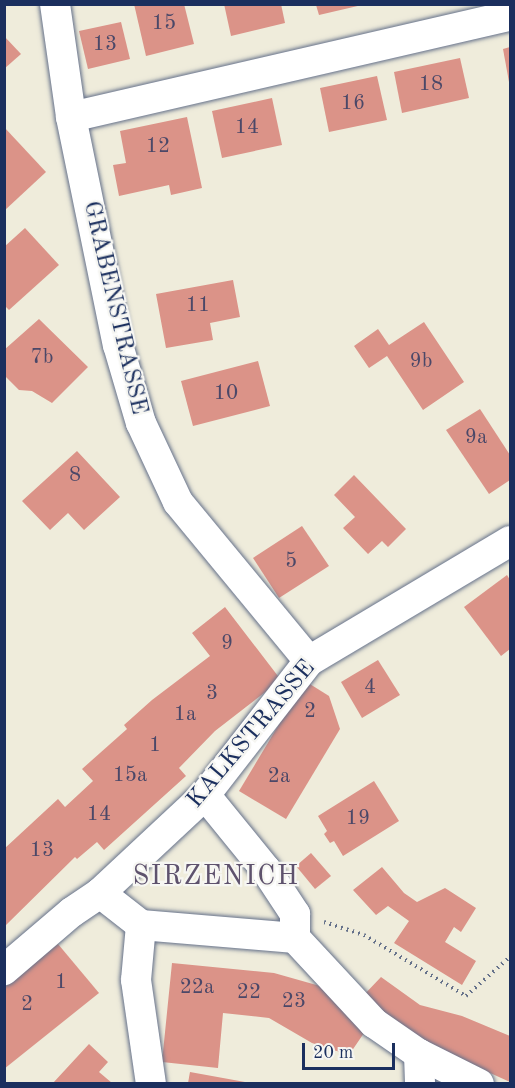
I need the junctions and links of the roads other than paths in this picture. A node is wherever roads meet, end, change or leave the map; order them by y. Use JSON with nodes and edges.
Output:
{"nodes":[{"id":1,"x":55,"y":4,"type":"edge"},
{"id":2,"x":510,"y":16,"type":"edge"},
{"id":3,"x":71,"y":117,"type":"junction"},
{"id":4,"x":510,"y":541,"type":"edge"},
{"id":5,"x":309,"y":661,"type":"junction"},
{"id":6,"x":205,"y":795,"type":"junction"},
{"id":7,"x":100,"y":893,"type":"junction"},
{"id":8,"x":141,"y":925,"type":"junction"},
{"id":9,"x":295,"y":938,"type":"junction"},
{"id":10,"x":4,"y":970,"type":"edge"},
{"id":11,"x":419,"y":1054,"type":"junction"},
{"id":12,"x":151,"y":1083,"type":"edge"},
{"id":13,"x":420,"y":1083,"type":"edge"},
{"id":14,"x":479,"y":1083,"type":"edge"}],
"edges":[{"from":1,"to":3,"type":"street","name":"GRABENSTRASSE"},
{"from":2,"to":3,"type":"street"},
{"from":3,"to":5,"type":"street","name":"GRABENSTRASSE"},
{"from":4,"to":5,"type":"street","name":"KALKSTRASSE"},
{"from":5,"to":6,"type":"street","name":"KALKSTRASSE"},
{"from":6,"to":7,"type":"street","name":"KALKSTRASSE"},
{"from":6,"to":9,"type":"street"},
{"from":7,"to":8,"type":"street"},
{"from":7,"to":10,"type":"street","name":"KALKSTRASSE"},
{"from":8,"to":9,"type":"street"},
{"from":8,"to":12,"type":"street"},
{"from":9,"to":11,"type":"street"},
{"from":11,"to":13,"type":"street"},
{"from":11,"to":14,"type":"street"}]}
